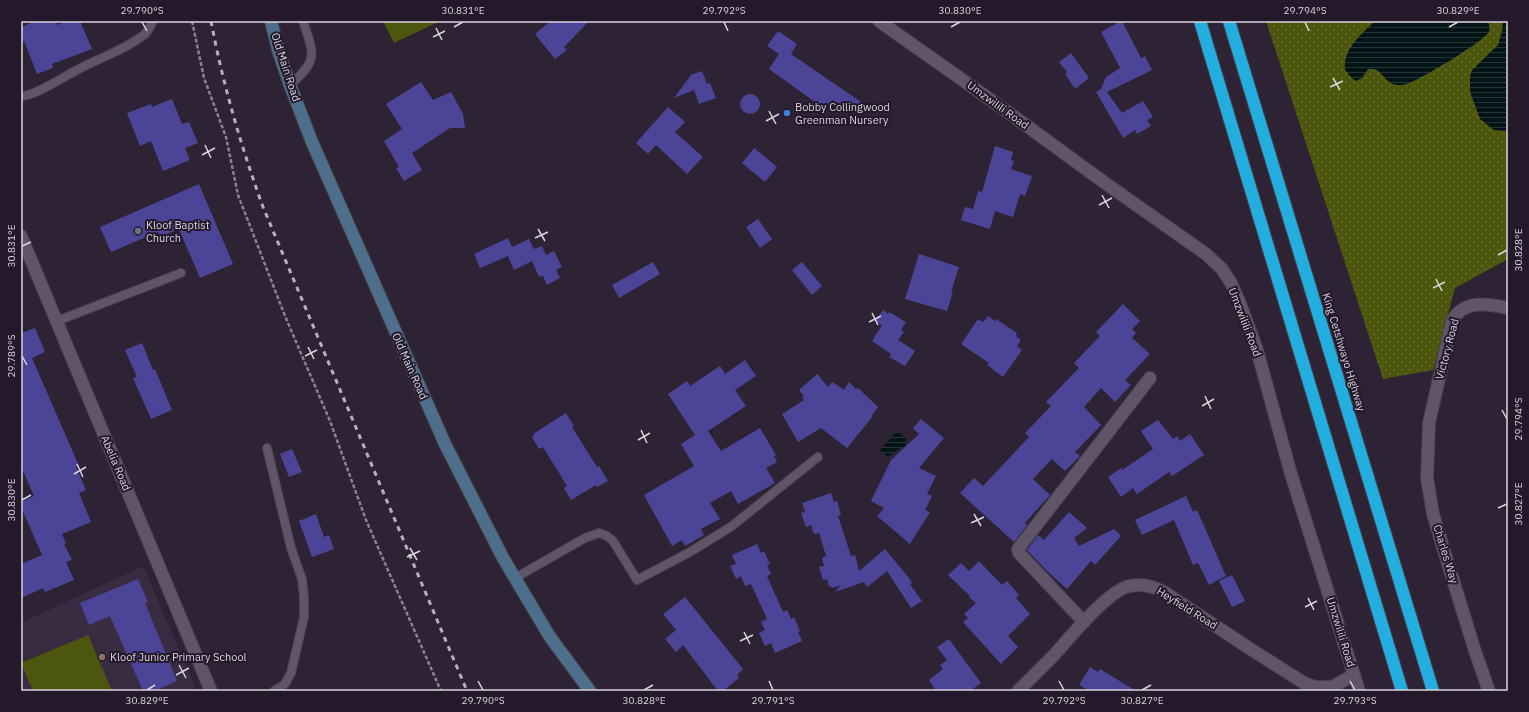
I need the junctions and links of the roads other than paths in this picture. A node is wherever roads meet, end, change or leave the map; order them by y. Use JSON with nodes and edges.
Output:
{"nodes":[{"id":1,"x":153,"y":21,"type":"edge"},
{"id":2,"x":271,"y":21,"type":"edge"},
{"id":3,"x":303,"y":21,"type":"edge"},
{"id":4,"x":879,"y":21,"type":"edge"},
{"id":5,"x":1200,"y":21,"type":"edge"},
{"id":6,"x":1230,"y":21,"type":"edge"},
{"id":7,"x":290,"y":85,"type":"junction"},
{"id":8,"x":21,"y":96,"type":"edge"},
{"id":9,"x":21,"y":236,"type":"edge"},
{"id":10,"x":181,"y":273,"type":"dead end"},
{"id":11,"x":1508,"y":308,"type":"edge"},
{"id":12,"x":57,"y":321,"type":"junction"},
{"id":13,"x":1150,"y":378,"type":"dead end"},
{"id":14,"x":1431,"y":414,"type":"joint"},
{"id":15,"x":267,"y":448,"type":"dead end"},
{"id":16,"x":818,"y":457,"type":"dead end"},
{"id":17,"x":515,"y":578,"type":"junction"},
{"id":18,"x":1084,"y":622,"type":"junction"},
{"id":19,"x":1354,"y":675,"type":"junction"},
{"id":20,"x":211,"y":691,"type":"edge"},
{"id":21,"x":274,"y":691,"type":"edge"},
{"id":22,"x":590,"y":691,"type":"edge"},
{"id":23,"x":1018,"y":691,"type":"edge"},
{"id":24,"x":1359,"y":691,"type":"edge"},
{"id":25,"x":1402,"y":691,"type":"edge"},
{"id":26,"x":1433,"y":691,"type":"edge"},
{"id":27,"x":1489,"y":691,"type":"edge"}],
"edges":[{"from":1,"to":8,"type":"lane"},
{"from":2,"to":7,"type":"street","name":"Old Main Road"},
{"from":3,"to":7,"type":"lane"},
{"from":4,"to":19,"type":"street","name":"Umzwilili Road"},
{"from":5,"to":25,"type":"highway"},
{"from":6,"to":26,"type":"highway","name":"King Cetshwayo Highway"},
{"from":7,"to":17,"type":"street","name":"Old Main Road"},
{"from":9,"to":12,"type":"street","name":"Abelia Road"},
{"from":10,"to":12,"type":"lane"},
{"from":11,"to":14,"type":"street","name":"Victory Road"},
{"from":12,"to":20,"type":"street","name":"Abelia Road"},
{"from":13,"to":18,"type":"street"},
{"from":14,"to":27,"type":"street","name":"Charles Way"},
{"from":15,"to":21,"type":"lane"},
{"from":16,"to":17,"type":"lane"},
{"from":17,"to":22,"type":"street","name":"Old Main Road"},
{"from":18,"to":19,"type":"street","name":"Heyfield Road"},
{"from":18,"to":23,"type":"street","name":"Heyfield Road"},
{"from":19,"to":24,"type":"street","name":"Umzwilili Road"}]}
